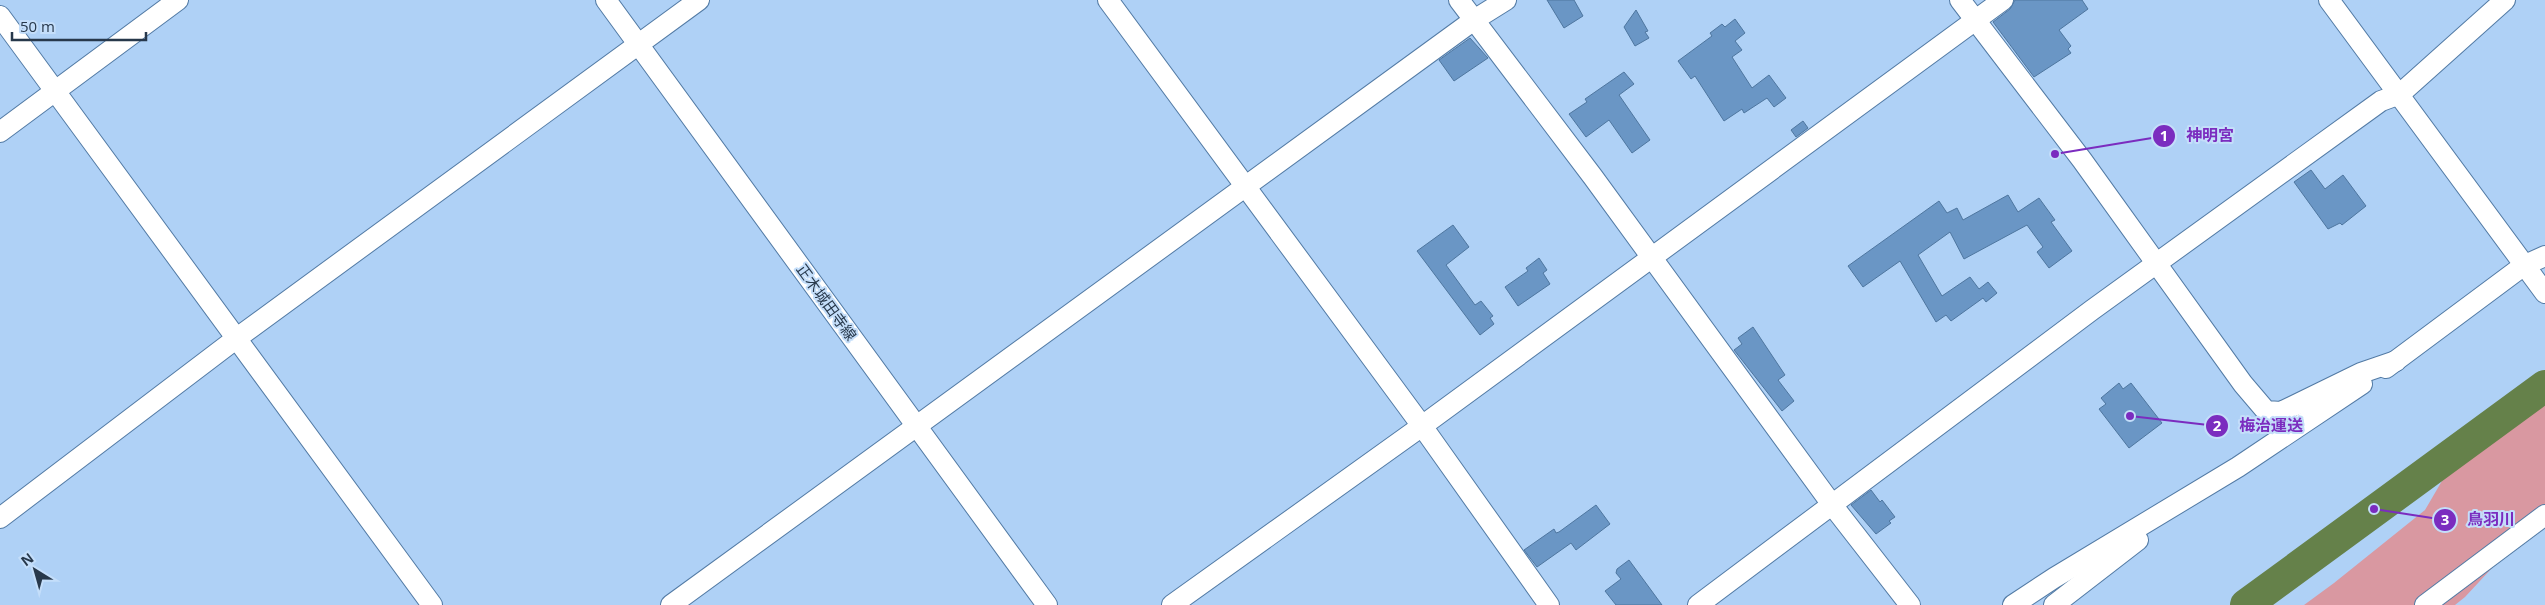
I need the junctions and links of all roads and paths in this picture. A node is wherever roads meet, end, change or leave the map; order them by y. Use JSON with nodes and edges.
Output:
{"nodes":[{"id":1,"x":178,"y":0,"type":"edge"},
{"id":2,"x":606,"y":0,"type":"edge"},
{"id":3,"x":699,"y":0,"type":"edge"},
{"id":4,"x":1108,"y":0,"type":"edge"},
{"id":5,"x":1459,"y":0,"type":"edge"},
{"id":6,"x":1506,"y":0,"type":"edge"},
{"id":7,"x":1960,"y":0,"type":"edge"},
{"id":8,"x":2003,"y":0,"type":"edge"},
{"id":9,"x":2330,"y":0,"type":"edge"},
{"id":10,"x":2505,"y":0,"type":"edge"},
{"id":11,"x":0,"y":16,"type":"edge"},
{"id":12,"x":1474,"y":20,"type":"junction"},
{"id":13,"x":1975,"y":20,"type":"junction"},
{"id":14,"x":638,"y":45,"type":"junction"},
{"id":15,"x":56,"y":92,"type":"junction"},
{"id":16,"x":2400,"y":94,"type":"junction"},
{"id":17,"x":0,"y":132,"type":"edge"},
{"id":18,"x":1244,"y":186,"type":"junction"},
{"id":19,"x":2545,"y":256,"type":"edge"},
{"id":20,"x":1653,"y":258,"type":"junction"},
{"id":21,"x":2157,"y":263,"type":"junction"},
{"id":22,"x":2534,"y":279,"type":"edge"},
{"id":23,"x":237,"y":338,"type":"junction"},
{"id":24,"x":2396,"y":361,"type":"junction"},
{"id":25,"x":918,"y":425,"type":"junction"},
{"id":26,"x":1422,"y":426,"type":"junction"},
{"id":27,"x":2211,"y":484,"type":"junction"},
{"id":28,"x":1833,"y":506,"type":"junction"},
{"id":29,"x":2545,"y":516,"type":"edge"},
{"id":30,"x":0,"y":518,"type":"edge"},
{"id":31,"x":432,"y":605,"type":"edge"},
{"id":32,"x":670,"y":605,"type":"edge"},
{"id":33,"x":1047,"y":605,"type":"edge"},
{"id":34,"x":1172,"y":605,"type":"edge"},
{"id":35,"x":1549,"y":605,"type":"edge"},
{"id":36,"x":1698,"y":605,"type":"edge"},
{"id":37,"x":1910,"y":605,"type":"edge"},
{"id":38,"x":2013,"y":605,"type":"edge"},
{"id":39,"x":2054,"y":605,"type":"edge"},
{"id":40,"x":2425,"y":605,"type":"edge"}],
"edges":[{"from":1,"to":15,"type":"street"},
{"from":2,"to":14,"type":"street","name":"正木城田寺線"},
{"from":3,"to":14,"type":"street"},
{"from":4,"to":18,"type":"street"},
{"from":5,"to":12,"type":"street"},
{"from":6,"to":12,"type":"street"},
{"from":7,"to":13,"type":"street"},
{"from":8,"to":13,"type":"street"},
{"from":9,"to":16,"type":"street"},
{"from":10,"to":16,"type":"street"},
{"from":11,"to":15,"type":"street"},
{"from":12,"to":18,"type":"street"},
{"from":12,"to":20,"type":"street"},
{"from":13,"to":20,"type":"street"},
{"from":13,"to":21,"type":"street"},
{"from":14,"to":23,"type":"street"},
{"from":14,"to":25,"type":"street","name":"正木城田寺線"},
{"from":15,"to":17,"type":"street"},
{"from":15,"to":23,"type":"street"},
{"from":16,"to":21,"type":"street"},
{"from":16,"to":22,"type":"street"},
{"from":18,"to":25,"type":"street"},
{"from":18,"to":26,"type":"street"},
{"from":19,"to":22,"type":"street"},
{"from":20,"to":26,"type":"street"},
{"from":20,"to":28,"type":"street"},
{"from":21,"to":24,"type":"street"},
{"from":21,"to":28,"type":"street"},
{"from":22,"to":24,"type":"street"},
{"from":23,"to":30,"type":"street"},
{"from":23,"to":31,"type":"street"},
{"from":24,"to":27,"type":"street"},
{"from":25,"to":32,"type":"street"},
{"from":25,"to":33,"type":"street","name":"正木城田寺線"},
{"from":26,"to":34,"type":"street"},
{"from":26,"to":35,"type":"street"},
{"from":27,"to":38,"type":"street"},
{"from":27,"to":39,"type":"street"},
{"from":28,"to":36,"type":"street"},
{"from":28,"to":37,"type":"street"},
{"from":29,"to":40,"type":"street"}]}
